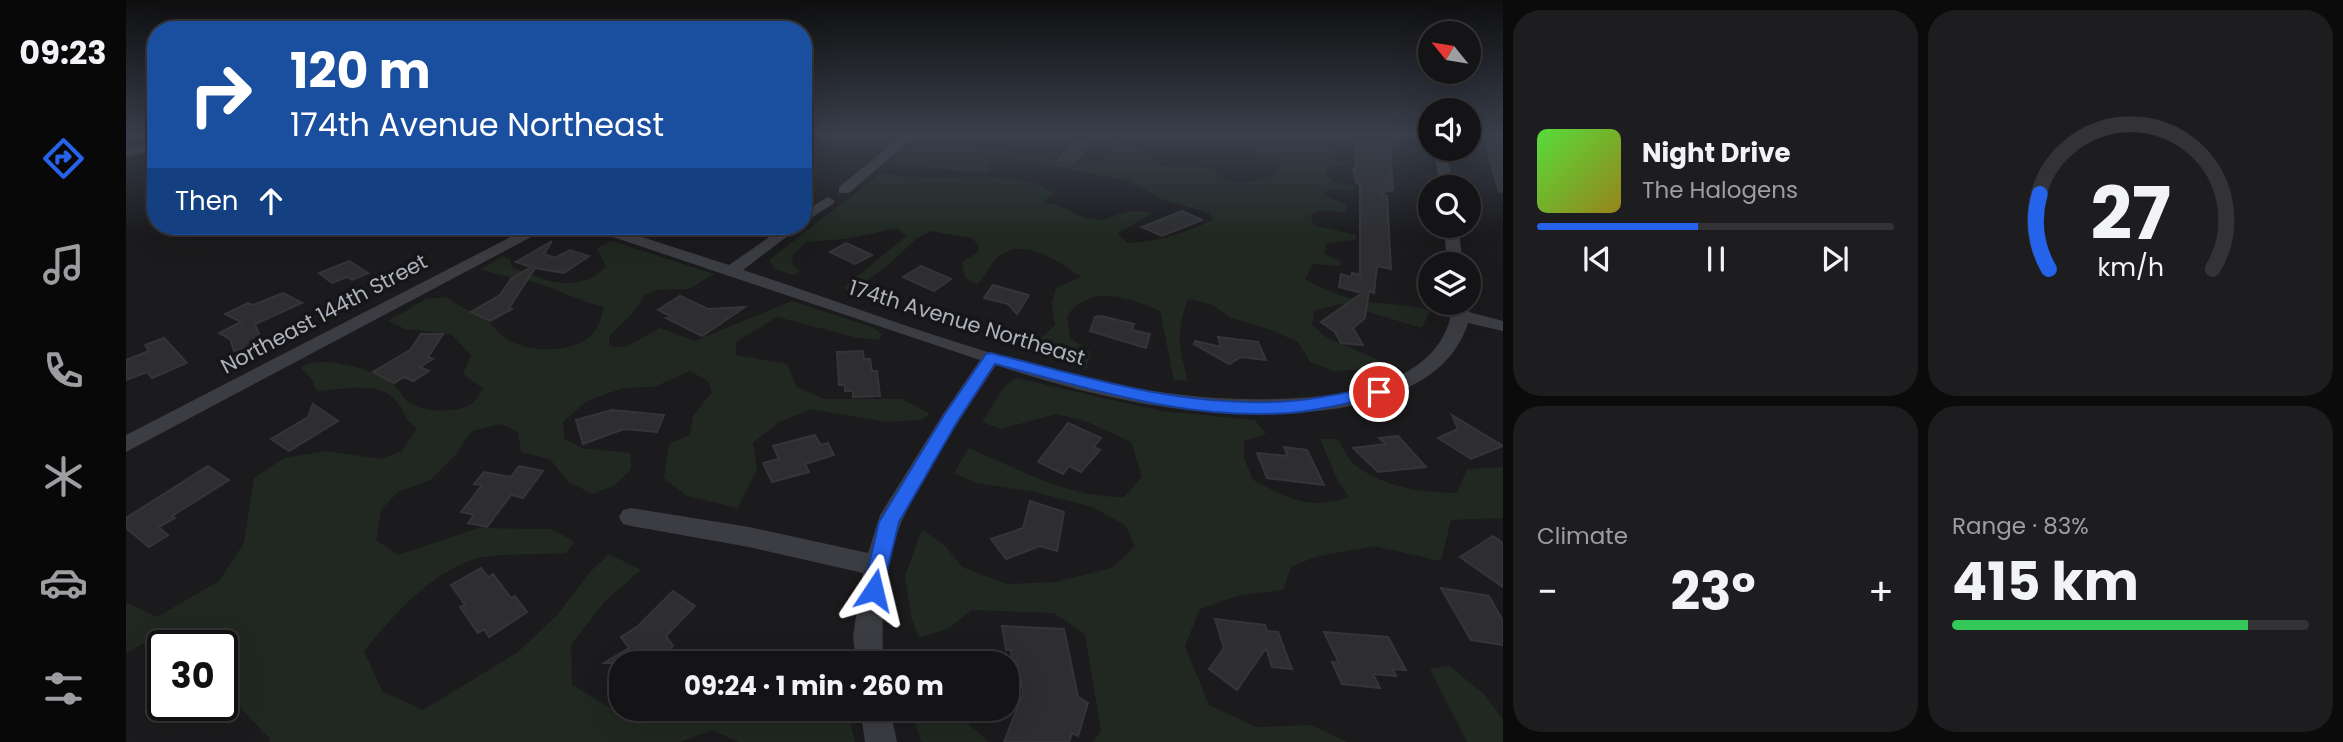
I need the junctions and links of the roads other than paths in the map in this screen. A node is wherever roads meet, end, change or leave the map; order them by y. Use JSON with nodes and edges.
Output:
{"nodes":[{"id":1,"x":870,"y":169,"type":"edge"},
{"id":2,"x":844,"y":190,"type":"dead end"},
{"id":3,"x":828,"y":201,"type":"dead end"},
{"id":4,"x":812,"y":213,"type":"edge"},
{"id":5,"x":522,"y":235,"type":"edge"},
{"id":6,"x":621,"y":235,"type":"edge"},
{"id":7,"x":781,"y":235,"type":"edge"},
{"id":8,"x":731,"y":271,"type":"junction"},
{"id":9,"x":1460,"y":315,"type":"edge"},
{"id":10,"x":1476,"y":315,"type":"edge"},
{"id":11,"x":1503,"y":326,"type":"edge"},
{"id":12,"x":991,"y":358,"type":"junction"},
{"id":13,"x":126,"y":444,"type":"edge"},
{"id":14,"x":631,"y":517,"type":"dead end"},
{"id":15,"x":877,"y":566,"type":"junction"},
{"id":16,"x":869,"y":651,"type":"edge"},
{"id":17,"x":877,"y":721,"type":"edge"},
{"id":18,"x":881,"y":742,"type":"edge"}],
"edges":[{"from":1,"to":2,"type":"street"},
{"from":3,"to":4,"type":"street"},
{"from":5,"to":13,"type":"street","name":"Northeast 144th Street"},
{"from":6,"to":8,"type":"street","name":"174th Avenue Northeast"},
{"from":7,"to":8,"type":"street"},
{"from":8,"to":12,"type":"street","name":"174th Avenue Northeast"},
{"from":9,"to":12,"type":"street","name":"174th Avenue Northeast"},
{"from":10,"to":11,"type":"street"},
{"from":12,"to":15,"type":"street"},
{"from":14,"to":15,"type":"street"},
{"from":15,"to":16,"type":"street"},
{"from":17,"to":18,"type":"street"}]}
